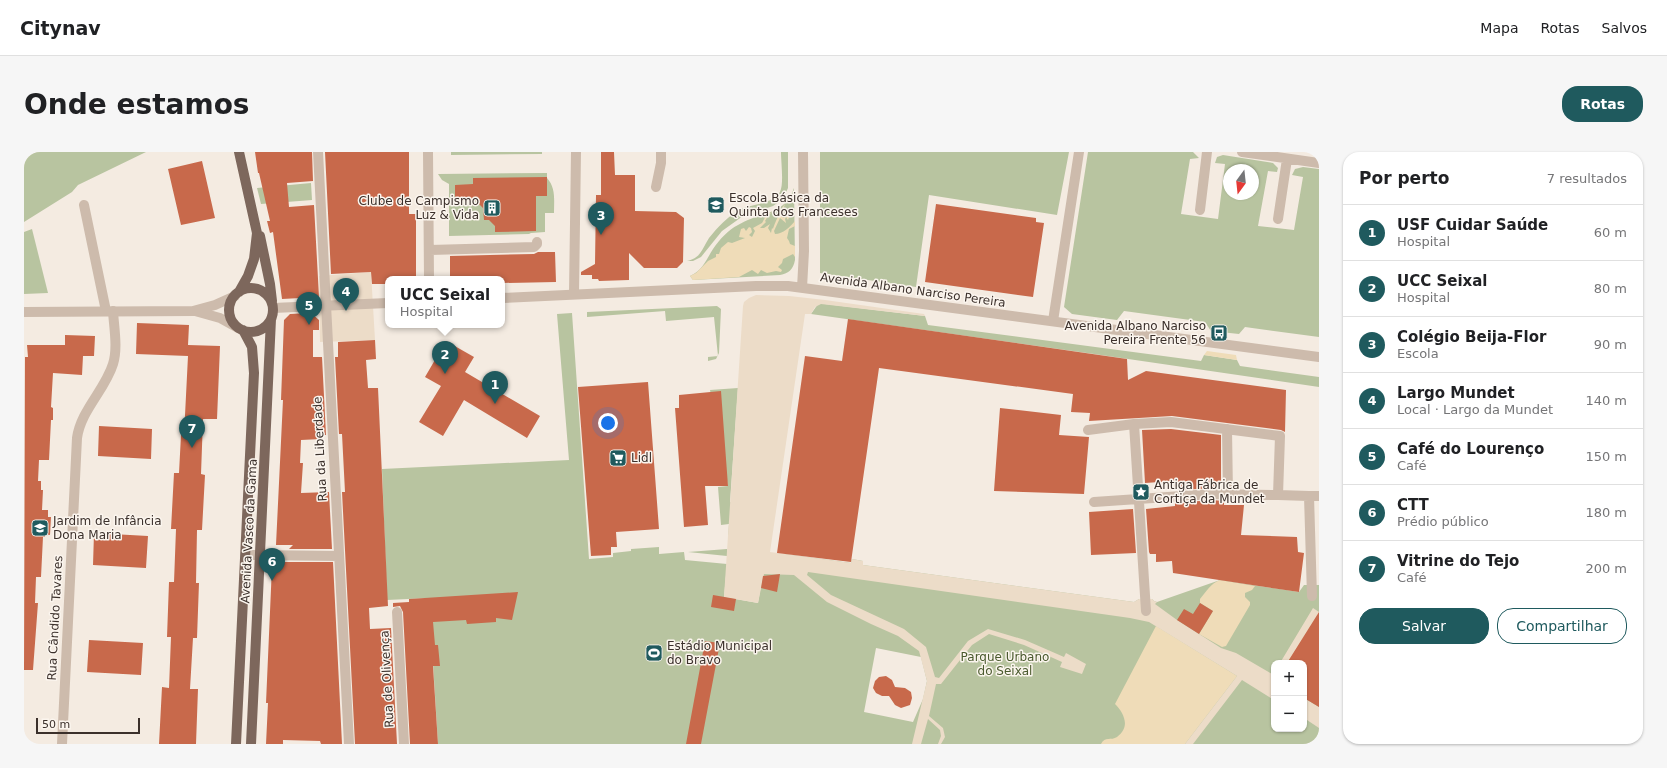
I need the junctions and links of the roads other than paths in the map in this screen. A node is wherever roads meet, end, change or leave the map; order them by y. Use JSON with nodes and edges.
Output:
{"nodes":[{"id":1,"x":239,"y":152,"type":"edge"},
{"id":2,"x":318,"y":152,"type":"edge"},
{"id":3,"x":428,"y":152,"type":"edge"},
{"id":4,"x":576,"y":152,"type":"edge"},
{"id":5,"x":661,"y":152,"type":"edge"},
{"id":6,"x":803,"y":152,"type":"edge"},
{"id":7,"x":1078,"y":152,"type":"edge"},
{"id":8,"x":1207,"y":152,"type":"edge"},
{"id":9,"x":1242,"y":152,"type":"edge"},
{"id":10,"x":1287,"y":159,"type":"junction"},
{"id":11,"x":1319,"y":164,"type":"edge"},
{"id":12,"x":656,"y":188,"type":"dead end"},
{"id":13,"x":84,"y":205,"type":"dead end"},
{"id":14,"x":1200,"y":210,"type":"dead end"},
{"id":15,"x":1278,"y":219,"type":"dead end"},
{"id":16,"x":256,"y":225,"type":"junction"},
{"id":17,"x":537,"y":242,"type":"dead end"},
{"id":18,"x":430,"y":250,"type":"junction"},
{"id":19,"x":429,"y":276,"type":"edge"},
{"id":20,"x":802,"y":288,"type":"junction"},
{"id":21,"x":237,"y":294,"type":"junction"},
{"id":22,"x":574,"y":294,"type":"junction"},
{"id":23,"x":505,"y":298,"type":"edge"},
{"id":24,"x":385,"y":303,"type":"edge"},
{"id":25,"x":273,"y":306,"type":"junction"},
{"id":26,"x":326,"y":306,"type":"junction"},
{"id":27,"x":110,"y":311,"type":"junction"},
{"id":28,"x":193,"y":311,"type":"junction"},
{"id":29,"x":24,"y":312,"type":"edge"},
{"id":30,"x":271,"y":319,"type":"junction"},
{"id":31,"x":1053,"y":321,"type":"junction"},
{"id":32,"x":240,"y":329,"type":"junction"},
{"id":33,"x":1319,"y":357,"type":"edge"},
{"id":34,"x":1134,"y":424,"type":"junction"},
{"id":35,"x":1228,"y":429,"type":"junction"},
{"id":36,"x":1088,"y":430,"type":"dead end"},
{"id":37,"x":1228,"y":494,"type":"junction"},
{"id":38,"x":1278,"y":495,"type":"junction"},
{"id":39,"x":1314,"y":496,"type":"edge"},
{"id":40,"x":1139,"y":498,"type":"junction"},
{"id":41,"x":1094,"y":502,"type":"dead end"},
{"id":42,"x":246,"y":555,"type":"junction"},
{"id":43,"x":260,"y":555,"type":"junction"},
{"id":44,"x":339,"y":556,"type":"junction"},
{"id":45,"x":1312,"y":596,"type":"dead end"},
{"id":46,"x":1146,"y":611,"type":"dead end"},
{"id":47,"x":397,"y":612,"type":"dead end"},
{"id":48,"x":62,"y":744,"type":"edge"},
{"id":49,"x":236,"y":744,"type":"edge"},
{"id":50,"x":252,"y":744,"type":"edge"},
{"id":51,"x":349,"y":744,"type":"edge"},
{"id":52,"x":404,"y":744,"type":"edge"}],
"edges":[{"from":1,"to":16,"type":"main road"},
{"from":2,"to":26,"type":"street","name":"Rua da Liberdade"},
{"from":3,"to":18,"type":"street"},
{"from":4,"to":22,"type":"street"},
{"from":5,"to":12,"type":"street"},
{"from":6,"to":20,"type":"street"},
{"from":7,"to":31,"type":"street"},
{"from":8,"to":14,"type":"street"},
{"from":9,"to":10,"type":"street"},
{"from":10,"to":11,"type":"street"},
{"from":10,"to":15,"type":"street"},
{"from":13,"to":27,"type":"street","name":"Rua Cândido Tavares"},
{"from":16,"to":21,"type":"main road"},
{"from":16,"to":25,"type":"main road"},
{"from":17,"to":18,"type":"street"},
{"from":18,"to":19,"type":"street"},
{"from":20,"to":22,"type":"street","name":"Avenida Albano Narciso Pereira"},
{"from":20,"to":31,"type":"street","name":"Avenida Albano Narciso Pereira"},
{"from":21,"to":25,"type":"main road"},
{"from":21,"to":28,"type":"street"},
{"from":21,"to":32,"type":"main road"},
{"from":22,"to":23,"type":"street","name":"Avenida Albano Narciso Pereira"},
{"from":24,"to":26,"type":"street"},
{"from":25,"to":26,"type":"street"},
{"from":25,"to":30,"type":"main road"},
{"from":26,"to":44,"type":"street","name":"Rua da Liberdade"},
{"from":27,"to":28,"type":"street"},
{"from":27,"to":29,"type":"street"},
{"from":27,"to":48,"type":"street","name":"Rua Cândido Tavares"},
{"from":28,"to":32,"type":"street"},
{"from":30,"to":32,"type":"main road"},
{"from":30,"to":43,"type":"main road","name":"Avenida Vasco da Gama"},
{"from":31,"to":33,"type":"street","name":"Avenida Albano Narciso Pereira"},
{"from":32,"to":42,"type":"main road","name":"Avenida Vasco da Gama"},
{"from":34,"to":35,"type":"street"},
{"from":34,"to":36,"type":"street"},
{"from":34,"to":40,"type":"street"},
{"from":35,"to":37,"type":"street"},
{"from":35,"to":38,"type":"street"},
{"from":37,"to":38,"type":"street"},
{"from":37,"to":40,"type":"street"},
{"from":38,"to":39,"type":"street"},
{"from":39,"to":45,"type":"street"},
{"from":40,"to":41,"type":"street"},
{"from":40,"to":46,"type":"street"},
{"from":42,"to":43,"type":"street"},
{"from":42,"to":49,"type":"main road","name":"Avenida Vasco da Gama"},
{"from":43,"to":44,"type":"street"},
{"from":43,"to":50,"type":"main road","name":"Avenida Vasco da Gama"},
{"from":44,"to":51,"type":"street","name":"Rua da Liberdade"},
{"from":47,"to":52,"type":"street","name":"Rua de Olivença"}]}
